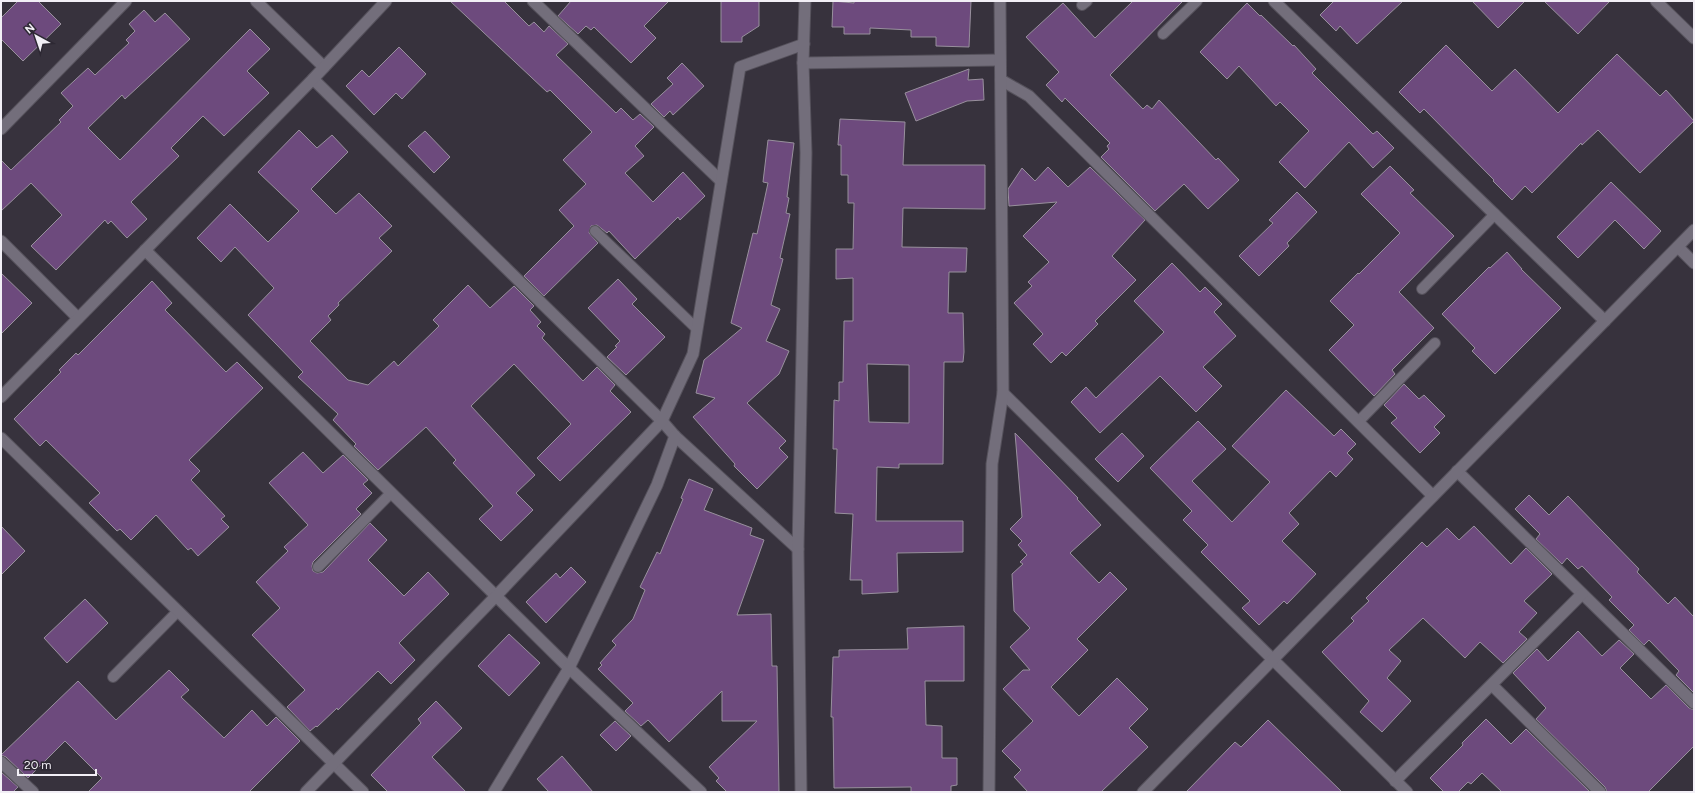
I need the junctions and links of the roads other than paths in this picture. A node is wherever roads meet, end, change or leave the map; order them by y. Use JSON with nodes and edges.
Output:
{"nodes":[{"id":1,"x":126,"y":1,"type":"edge"},
{"id":2,"x":256,"y":1,"type":"edge"},
{"id":3,"x":386,"y":1,"type":"edge"},
{"id":4,"x":533,"y":1,"type":"edge"},
{"id":5,"x":805,"y":1,"type":"edge"},
{"id":6,"x":1000,"y":1,"type":"edge"},
{"id":7,"x":1197,"y":1,"type":"edge"},
{"id":8,"x":1274,"y":1,"type":"edge"},
{"id":9,"x":1656,"y":1,"type":"edge"},
{"id":10,"x":1163,"y":34,"type":"dead end"},
{"id":11,"x":1694,"y":38,"type":"edge"},
{"id":12,"x":804,"y":44,"type":"junction"},
{"id":13,"x":1000,"y":60,"type":"junction"},
{"id":14,"x":803,"y":63,"type":"junction"},
{"id":15,"x":324,"y":67,"type":"junction"},
{"id":16,"x":312,"y":79,"type":"junction"},
{"id":17,"x":1002,"y":80,"type":"junction"},
{"id":18,"x":1,"y":129,"type":"edge"},
{"id":19,"x":721,"y":181,"type":"junction"},
{"id":20,"x":1495,"y":214,"type":"junction"},
{"id":21,"x":1694,"y":230,"type":"edge"},
{"id":22,"x":595,"y":231,"type":"dead end"},
{"id":23,"x":1,"y":241,"type":"edge"},
{"id":24,"x":1678,"y":247,"type":"junction"},
{"id":25,"x":145,"y":250,"type":"junction"},
{"id":26,"x":1694,"y":263,"type":"edge"},
{"id":27,"x":1422,"y":289,"type":"dead end"},
{"id":28,"x":78,"y":318,"type":"junction"},
{"id":29,"x":1605,"y":321,"type":"junction"},
{"id":30,"x":697,"y":329,"type":"junction"},
{"id":31,"x":1435,"y":343,"type":"dead end"},
{"id":32,"x":1002,"y":393,"type":"junction"},
{"id":33,"x":1,"y":397,"type":"edge"},
{"id":34,"x":662,"y":421,"type":"junction"},
{"id":35,"x":1358,"y":422,"type":"junction"},
{"id":36,"x":675,"y":436,"type":"junction"},
{"id":37,"x":1,"y":438,"type":"edge"},
{"id":38,"x":1457,"y":471,"type":"junction"},
{"id":39,"x":391,"y":493,"type":"junction"},
{"id":40,"x":1433,"y":496,"type":"junction"},
{"id":41,"x":798,"y":549,"type":"junction"},
{"id":42,"x":318,"y":567,"type":"dead end"},
{"id":43,"x":1582,"y":594,"type":"junction"},
{"id":44,"x":496,"y":596,"type":"junction"},
{"id":45,"x":178,"y":611,"type":"junction"},
{"id":46,"x":1272,"y":659,"type":"junction"},
{"id":47,"x":569,"y":668,"type":"junction"},
{"id":48,"x":112,"y":677,"type":"dead end"},
{"id":49,"x":1492,"y":685,"type":"junction"},
{"id":50,"x":1694,"y":703,"type":"edge"},
{"id":51,"x":1,"y":762,"type":"edge"},
{"id":52,"x":335,"y":763,"type":"junction"},
{"id":53,"x":1396,"y":781,"type":"junction"},
{"id":54,"x":33,"y":792,"type":"edge"},
{"id":55,"x":306,"y":792,"type":"edge"},
{"id":56,"x":363,"y":792,"type":"edge"},
{"id":57,"x":494,"y":792,"type":"edge"},
{"id":58,"x":701,"y":792,"type":"edge"},
{"id":59,"x":801,"y":792,"type":"edge"},
{"id":60,"x":988,"y":792,"type":"edge"},
{"id":61,"x":1143,"y":792,"type":"edge"},
{"id":62,"x":1407,"y":792,"type":"edge"},
{"id":63,"x":1600,"y":792,"type":"edge"}],
"edges":[{"from":1,"to":18,"type":"street"},
{"from":2,"to":15,"type":"street"},
{"from":3,"to":15,"type":"street"},
{"from":4,"to":19,"type":"street"},
{"from":5,"to":12,"type":"street"},
{"from":6,"to":13,"type":"street"},
{"from":7,"to":10,"type":"lane"},
{"from":8,"to":20,"type":"street"},
{"from":9,"to":11,"type":"street"},
{"from":12,"to":14,"type":"street"},
{"from":12,"to":19,"type":"street"},
{"from":13,"to":14,"type":"street"},
{"from":13,"to":17,"type":"street"},
{"from":14,"to":41,"type":"street"},
{"from":15,"to":16,"type":"street"},
{"from":16,"to":25,"type":"street"},
{"from":16,"to":34,"type":"street"},
{"from":17,"to":32,"type":"street"},
{"from":17,"to":35,"type":"street"},
{"from":19,"to":30,"type":"street"},
{"from":20,"to":27,"type":"lane"},
{"from":20,"to":29,"type":"street"},
{"from":21,"to":24,"type":"street"},
{"from":22,"to":30,"type":"lane"},
{"from":23,"to":28,"type":"street"},
{"from":24,"to":26,"type":"street"},
{"from":24,"to":29,"type":"street"},
{"from":25,"to":28,"type":"street"},
{"from":25,"to":39,"type":"street"},
{"from":28,"to":33,"type":"street"},
{"from":29,"to":38,"type":"street"},
{"from":30,"to":34,"type":"street"},
{"from":31,"to":35,"type":"lane"},
{"from":32,"to":46,"type":"street"},
{"from":32,"to":60,"type":"street"},
{"from":34,"to":36,"type":"street"},
{"from":34,"to":44,"type":"street"},
{"from":35,"to":40,"type":"street"},
{"from":36,"to":41,"type":"street"},
{"from":36,"to":47,"type":"street"},
{"from":37,"to":45,"type":"street"},
{"from":38,"to":40,"type":"street"},
{"from":38,"to":43,"type":"street"},
{"from":39,"to":42,"type":"lane"},
{"from":39,"to":44,"type":"street"},
{"from":40,"to":46,"type":"street"},
{"from":41,"to":59,"type":"street"},
{"from":43,"to":49,"type":"street"},
{"from":43,"to":50,"type":"street"},
{"from":44,"to":47,"type":"street"},
{"from":44,"to":52,"type":"street"},
{"from":45,"to":48,"type":"lane"},
{"from":45,"to":52,"type":"street"},
{"from":46,"to":53,"type":"street"},
{"from":46,"to":61,"type":"street"},
{"from":47,"to":57,"type":"street"},
{"from":47,"to":58,"type":"street"},
{"from":49,"to":53,"type":"street"},
{"from":49,"to":63,"type":"street"},
{"from":51,"to":54,"type":"street"},
{"from":52,"to":55,"type":"street"},
{"from":52,"to":56,"type":"street"},
{"from":53,"to":62,"type":"street"}]}
